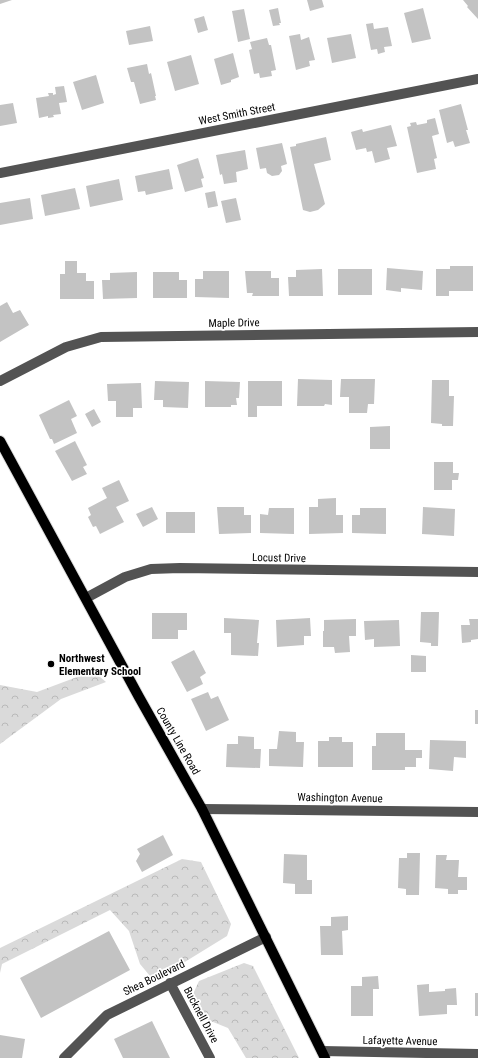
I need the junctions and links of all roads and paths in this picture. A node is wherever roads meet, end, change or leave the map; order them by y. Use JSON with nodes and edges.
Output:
{"nodes":[{"id":1,"x":478,"y":79,"type":"edge"},
{"id":2,"x":0,"y":173,"type":"edge"},
{"id":3,"x":478,"y":332,"type":"edge"},
{"id":4,"x":0,"y":381,"type":"edge"},
{"id":5,"x":0,"y":441,"type":"edge"},
{"id":6,"x":478,"y":572,"type":"edge"},
{"id":7,"x":86,"y":598,"type":"junction"},
{"id":8,"x":202,"y":809,"type":"junction"},
{"id":9,"x":478,"y":812,"type":"edge"},
{"id":10,"x":266,"y":937,"type":"junction"},
{"id":11,"x":170,"y":983,"type":"junction"},
{"id":12,"x":478,"y":1054,"type":"edge"},
{"id":13,"x":324,"y":1055,"type":"edge"},
{"id":14,"x":64,"y":1058,"type":"edge"},
{"id":15,"x":210,"y":1058,"type":"edge"}],
"edges":[{"from":1,"to":2,"type":"street","name":"West Smith Street"},
{"from":3,"to":4,"type":"street","name":"Maple Drive"},
{"from":5,"to":7,"type":"main road","name":"County Line Road"},
{"from":6,"to":7,"type":"street","name":"Locust Drive"},
{"from":7,"to":8,"type":"main road","name":"County Line Road"},
{"from":8,"to":9,"type":"street","name":"Washington Avenue"},
{"from":8,"to":10,"type":"main road","name":"County Line Road"},
{"from":10,"to":11,"type":"street","name":"Shea Boulevard"},
{"from":10,"to":13,"type":"main road","name":"County Line Road"},
{"from":11,"to":14,"type":"street","name":"Shea Boulevard"},
{"from":11,"to":15,"type":"street","name":"Bucknell Drive"},
{"from":12,"to":13,"type":"street","name":"Lafayette Avenue"}]}
